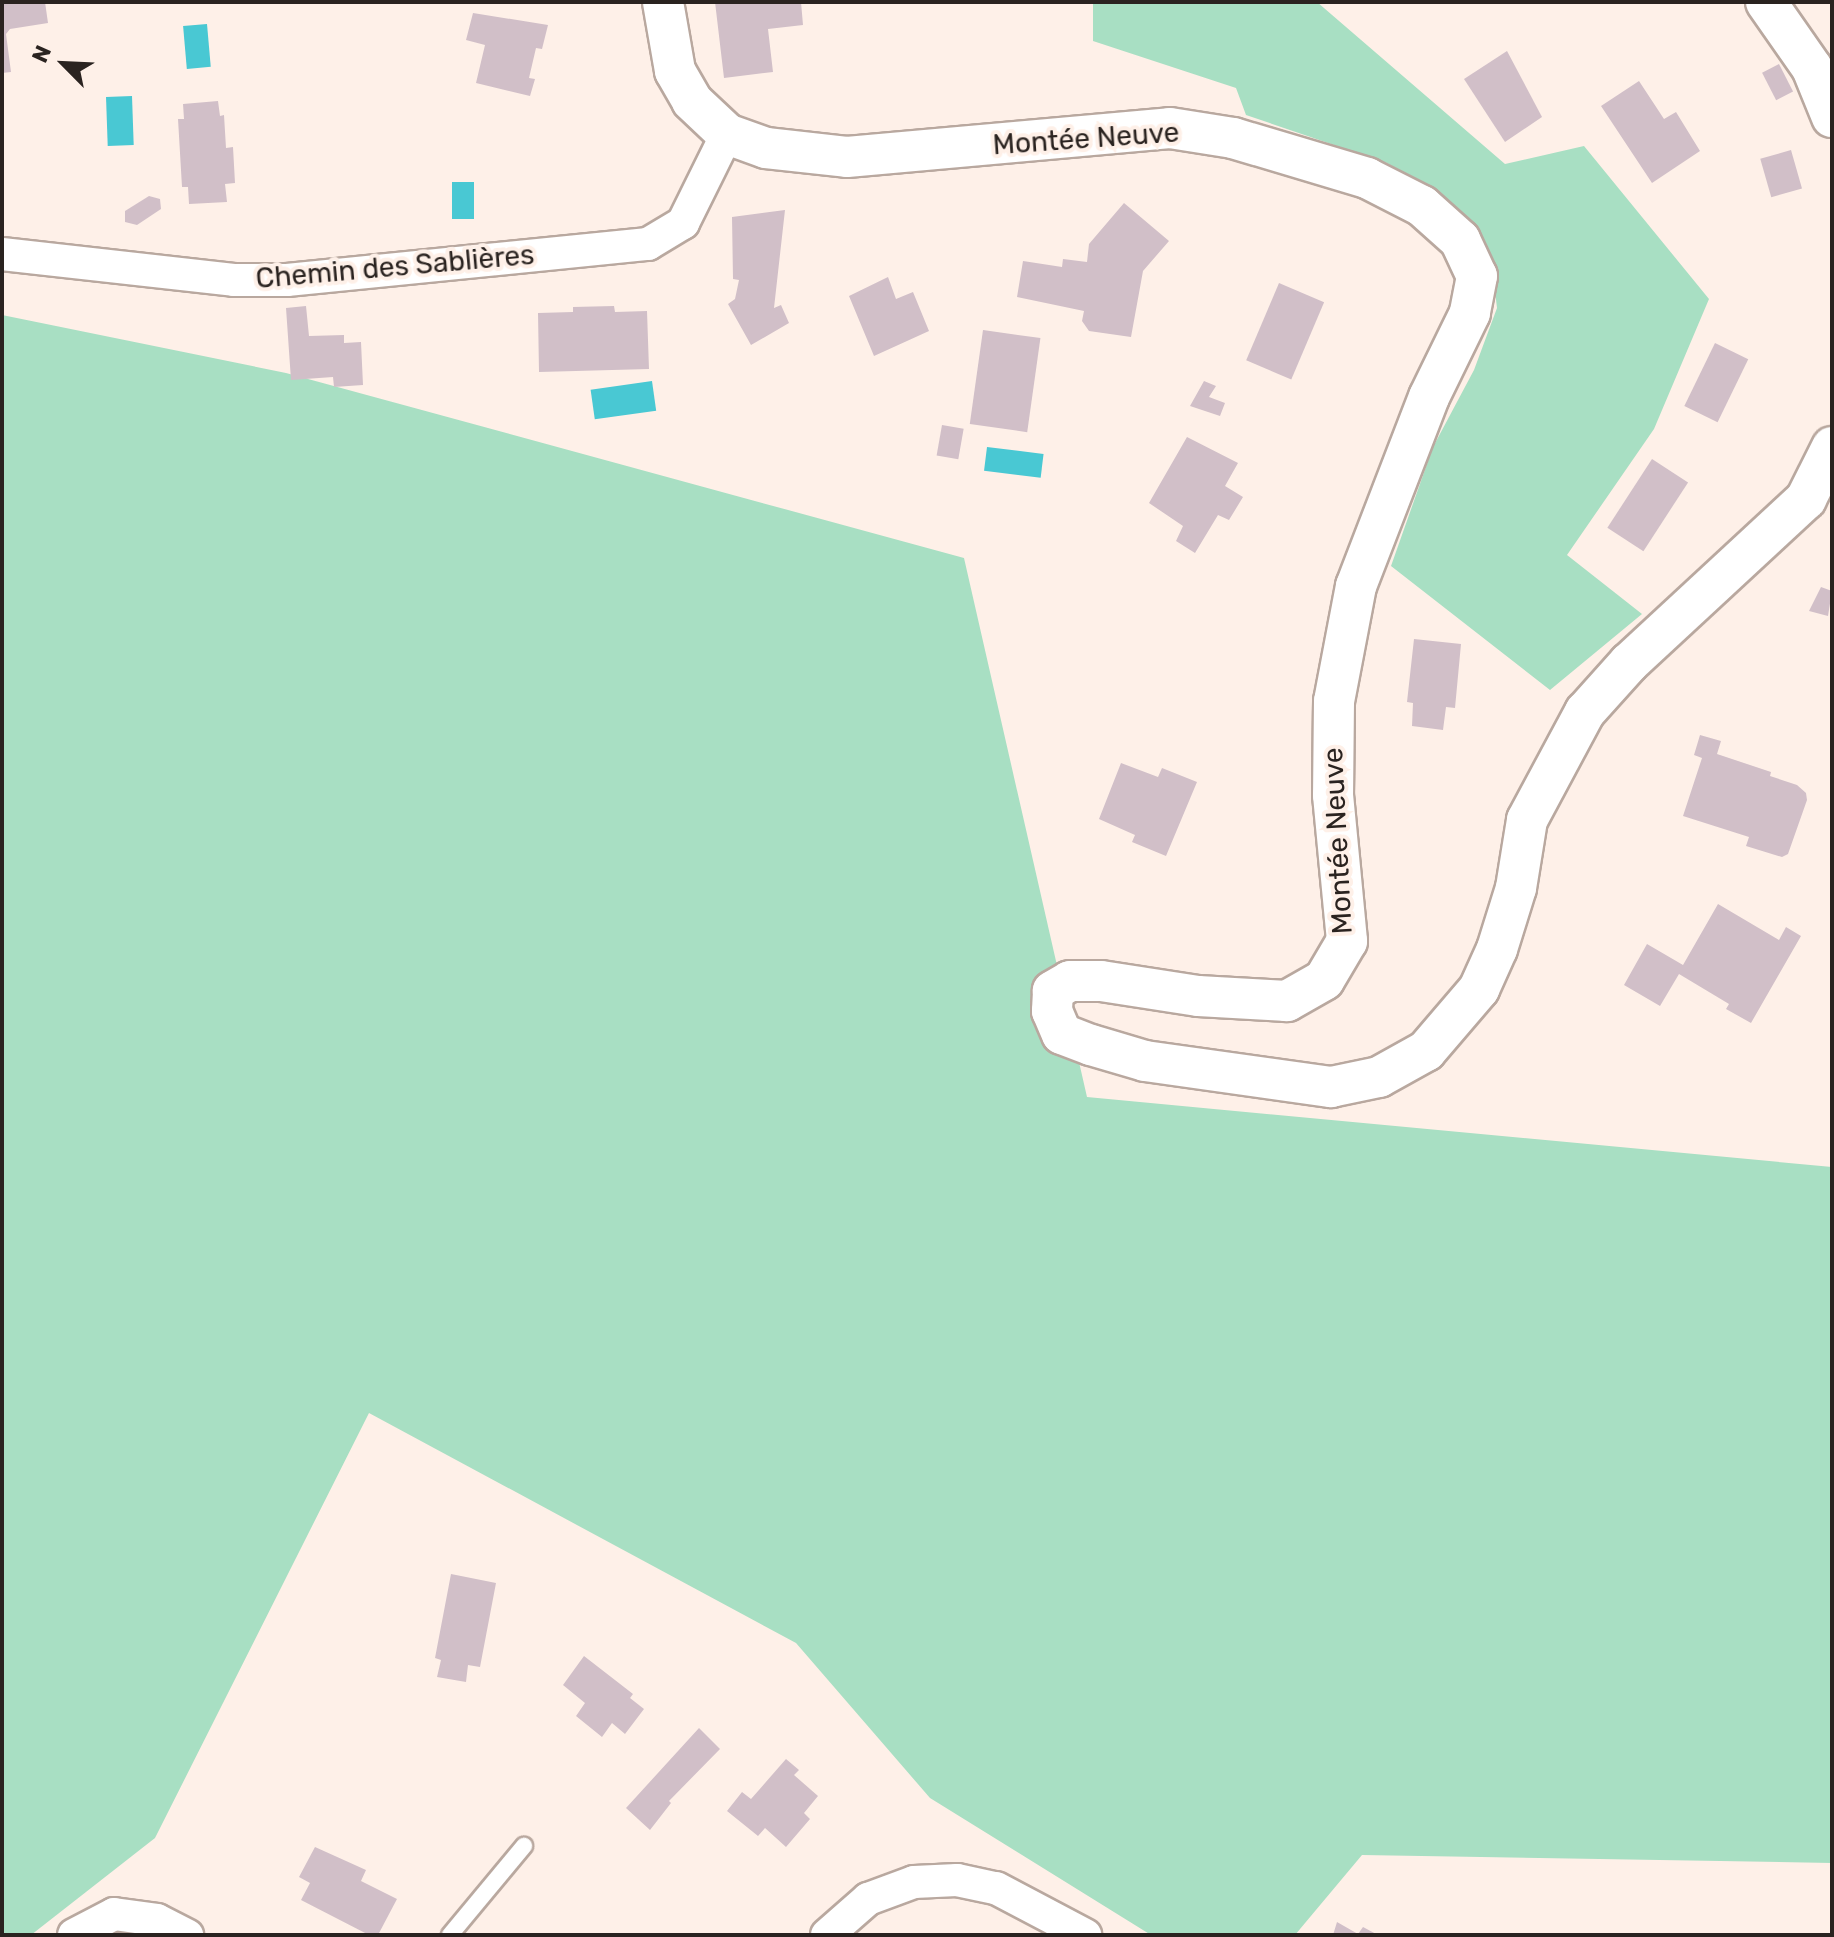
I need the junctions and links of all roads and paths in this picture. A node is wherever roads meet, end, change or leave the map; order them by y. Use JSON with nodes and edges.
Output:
{"nodes":[{"id":1,"x":663,"y":2,"type":"edge"},
{"id":2,"x":1766,"y":2,"type":"edge"},
{"id":3,"x":1832,"y":117,"type":"edge"},
{"id":4,"x":727,"y":134,"type":"junction"},
{"id":5,"x":2,"y":254,"type":"edge"},
{"id":6,"x":1832,"y":447,"type":"edge"},
{"id":7,"x":524,"y":1846,"type":"dead end"},
{"id":8,"x":74,"y":1935,"type":"edge"},
{"id":9,"x":187,"y":1935,"type":"edge"},
{"id":10,"x":450,"y":1935,"type":"edge"},
{"id":11,"x":827,"y":1935,"type":"edge"},
{"id":12,"x":1085,"y":1935,"type":"edge"}],
"edges":[{"from":1,"to":4,"type":"street","name":"Montée Neuve"},
{"from":2,"to":3,"type":"street"},
{"from":4,"to":5,"type":"street","name":"Chemin des Sablières"},
{"from":4,"to":6,"type":"street","name":"Montée Neuve"},
{"from":7,"to":10,"type":"lane"},
{"from":8,"to":9,"type":"street"},
{"from":11,"to":12,"type":"street"}]}
